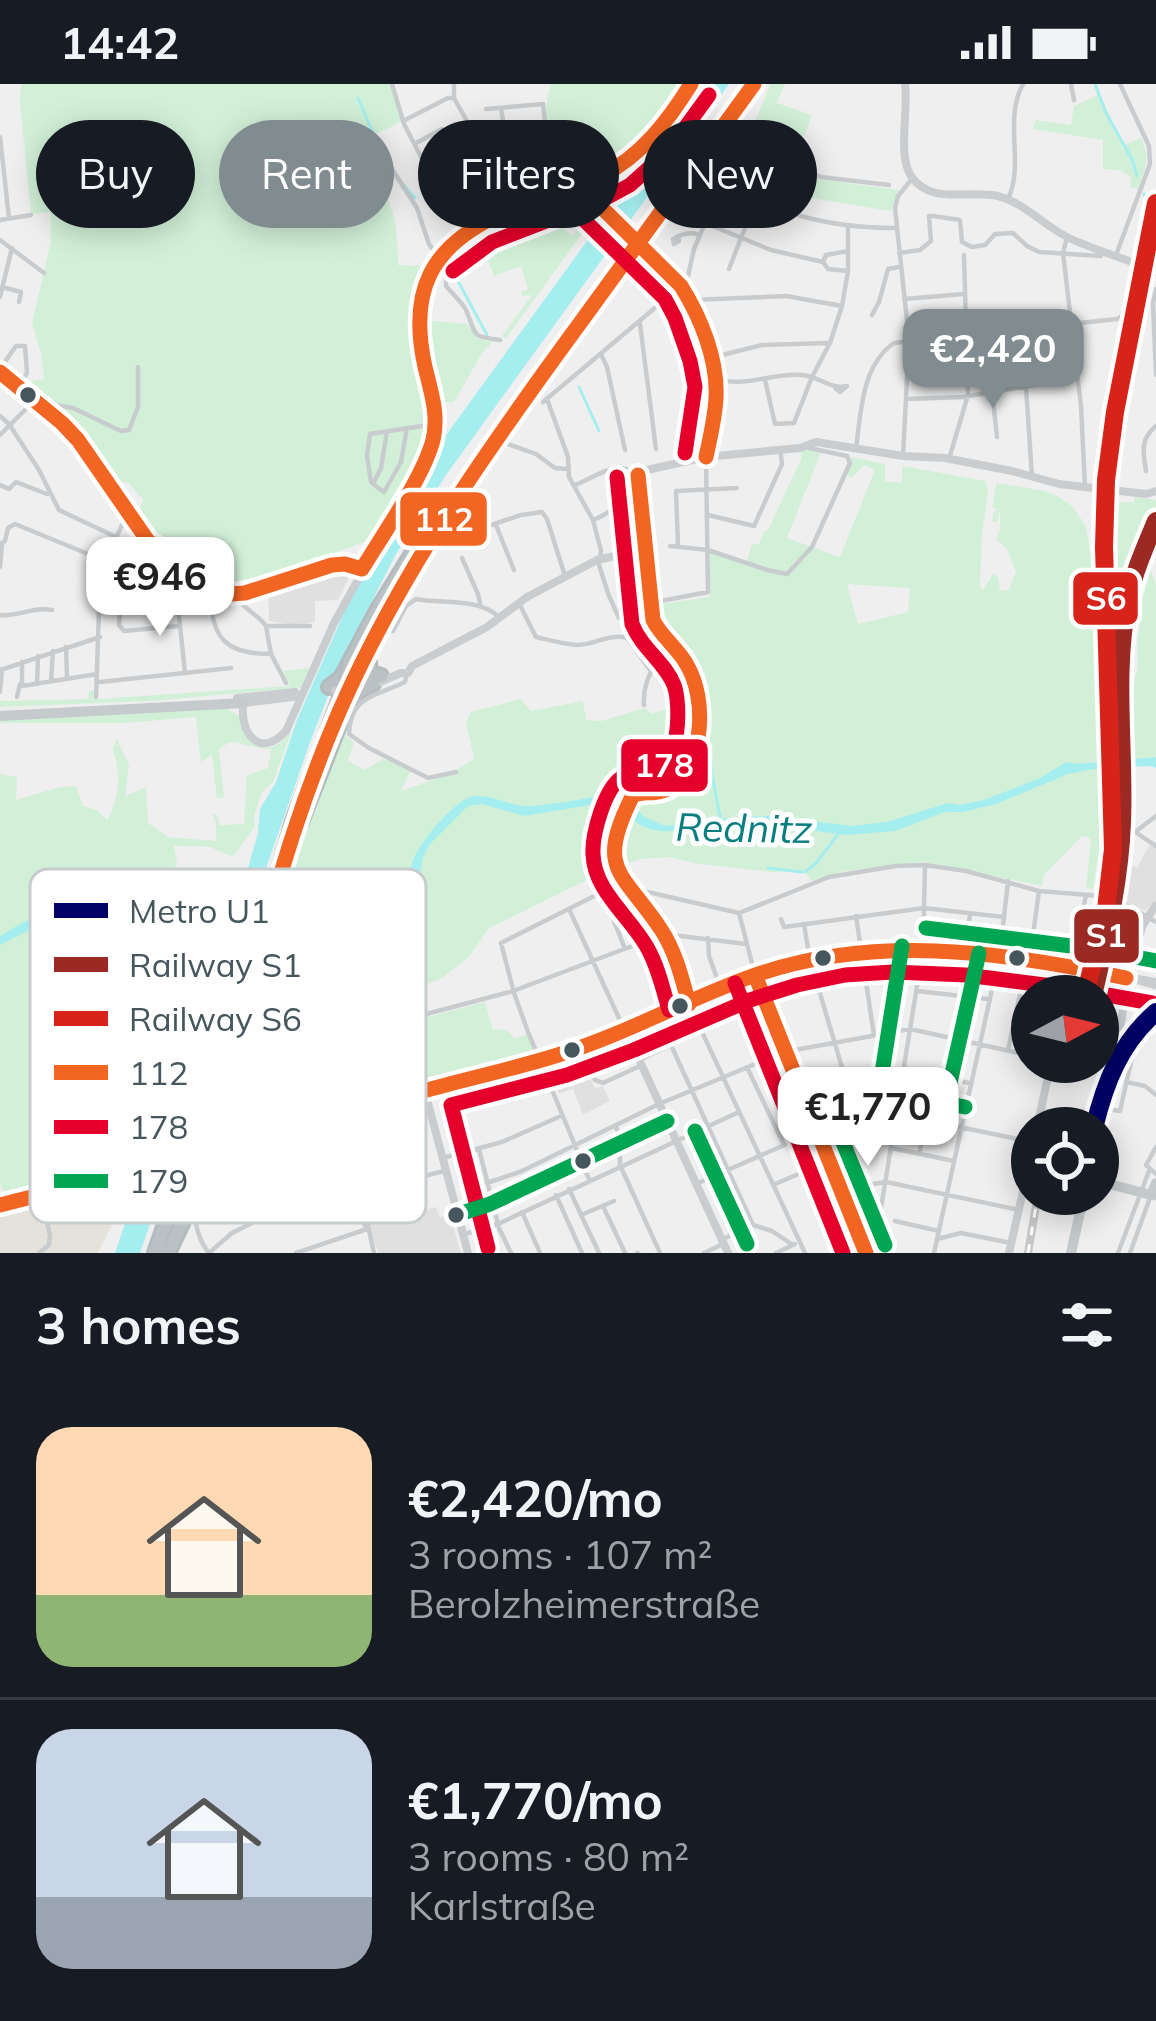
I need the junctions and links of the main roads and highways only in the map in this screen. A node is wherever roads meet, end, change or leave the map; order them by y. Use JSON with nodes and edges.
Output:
{"nodes":[{"id":1,"x":691,"y":84,"type":"edge"},
{"id":2,"x":903,"y":84,"type":"edge"},
{"id":3,"x":748,"y":86,"type":"edge"},
{"id":4,"x":619,"y":165,"type":"edge"},
{"id":5,"x":619,"y":225,"type":"edge"},
{"id":6,"x":474,"y":228,"type":"edge"},
{"id":7,"x":1156,"y":272,"type":"edge"},
{"id":8,"x":0,"y":371,"type":"edge"},
{"id":9,"x":706,"y":457,"type":"junction"},
{"id":10,"x":1156,"y":491,"type":"edge"},
{"id":11,"x":424,"y":542,"type":"junction"},
{"id":12,"x":646,"y":549,"type":"junction"},
{"id":13,"x":362,"y":569,"type":"junction"},
{"id":14,"x":350,"y":687,"type":"junction"},
{"id":15,"x":246,"y":701,"type":"junction"},
{"id":16,"x":178,"y":705,"type":"junction"},
{"id":17,"x":224,"y":705,"type":"junction"},
{"id":18,"x":0,"y":713,"type":"edge"},
{"id":19,"x":244,"y":718,"type":"junction"},
{"id":20,"x":285,"y":847,"type":"junction"},
{"id":21,"x":280,"y":869,"type":"edge"},
{"id":22,"x":282,"y":869,"type":"edge"},
{"id":23,"x":1156,"y":905,"type":"edge"},
{"id":24,"x":1152,"y":920,"type":"edge"},
{"id":25,"x":1071,"y":968,"type":"junction"},
{"id":26,"x":1084,"y":969,"type":"dead end"},
{"id":27,"x":1104,"y":973,"type":"dead end"},
{"id":28,"x":1070,"y":975,"type":"edge"},
{"id":29,"x":755,"y":976,"type":"junction"},
{"id":30,"x":1126,"y":978,"type":"junction"},
{"id":31,"x":1156,"y":985,"type":"edge"},
{"id":32,"x":689,"y":1004,"type":"junction"},
{"id":33,"x":626,"y":1031,"type":"junction"},
{"id":34,"x":426,"y":1093,"type":"edge"},
{"id":35,"x":426,"y":1097,"type":"edge"},
{"id":36,"x":1100,"y":1107,"type":"edge"},
{"id":37,"x":1119,"y":1183,"type":"edge"},
{"id":38,"x":1151,"y":1186,"type":"edge"},
{"id":39,"x":30,"y":1194,"type":"edge"},
{"id":40,"x":0,"y":1202,"type":"edge"},
{"id":41,"x":1018,"y":1215,"type":"edge"},
{"id":42,"x":1079,"y":1215,"type":"edge"},
{"id":43,"x":172,"y":1223,"type":"edge"},
{"id":44,"x":724,"y":1245,"type":"edge"},
{"id":45,"x":863,"y":1248,"type":"edge"},
{"id":46,"x":1010,"y":1248,"type":"edge"},
{"id":47,"x":161,"y":1253,"type":"edge"},
{"id":48,"x":468,"y":1253,"type":"edge"},
{"id":49,"x":1071,"y":1253,"type":"edge"}],
"edges":[{"from":1,"to":4,"type":"main road"},
{"from":2,"to":7,"type":"main road"},
{"from":3,"to":11,"type":"highway"},
{"from":5,"to":9,"type":"main road","bridge":true},
{"from":6,"to":13,"type":"main road"},
{"from":8,"to":13,"type":"main road"},
{"from":9,"to":10,"type":"main road"},
{"from":9,"to":12,"type":"main road"},
{"from":11,"to":14,"type":"highway"},
{"from":11,"to":14,"type":"highway"},
{"from":11,"to":14,"type":"highway","bridge":true},
{"from":12,"to":14,"type":"main road"},
{"from":12,"to":32,"type":"main road"},
{"from":13,"to":19,"type":"main road"},
{"from":14,"to":20,"type":"highway"},
{"from":14,"to":20,"type":"highway","bridge":true},
{"from":14,"to":22,"type":"highway"},
{"from":15,"to":15,"type":"main road"},
{"from":15,"to":16,"type":"main road"},
{"from":15,"to":17,"type":"main road"},
{"from":15,"to":19,"type":"main road"},
{"from":16,"to":17,"type":"main road"},
{"from":16,"to":18,"type":"main road"},
{"from":17,"to":19,"type":"main road"},
{"from":20,"to":21,"type":"highway"},
{"from":23,"to":24,"type":"main road"},
{"from":24,"to":30,"type":"main road"},
{"from":25,"to":26,"type":"main road"},
{"from":25,"to":28,"type":"main road"},
{"from":25,"to":29,"type":"main road"},
{"from":27,"to":30,"type":"main road"},
{"from":29,"to":32,"type":"main road"},
{"from":29,"to":45,"type":"main road"},
{"from":30,"to":31,"type":"main road"},
{"from":30,"to":36,"type":"main road"},
{"from":32,"to":33,"type":"main road"},
{"from":33,"to":34,"type":"main road"},
{"from":33,"to":44,"type":"main road"},
{"from":35,"to":48,"type":"main road"},
{"from":37,"to":38,"type":"main road"},
{"from":39,"to":40,"type":"main road"},
{"from":41,"to":46,"type":"main road"},
{"from":42,"to":49,"type":"main road"},
{"from":43,"to":47,"type":"highway"}]}
